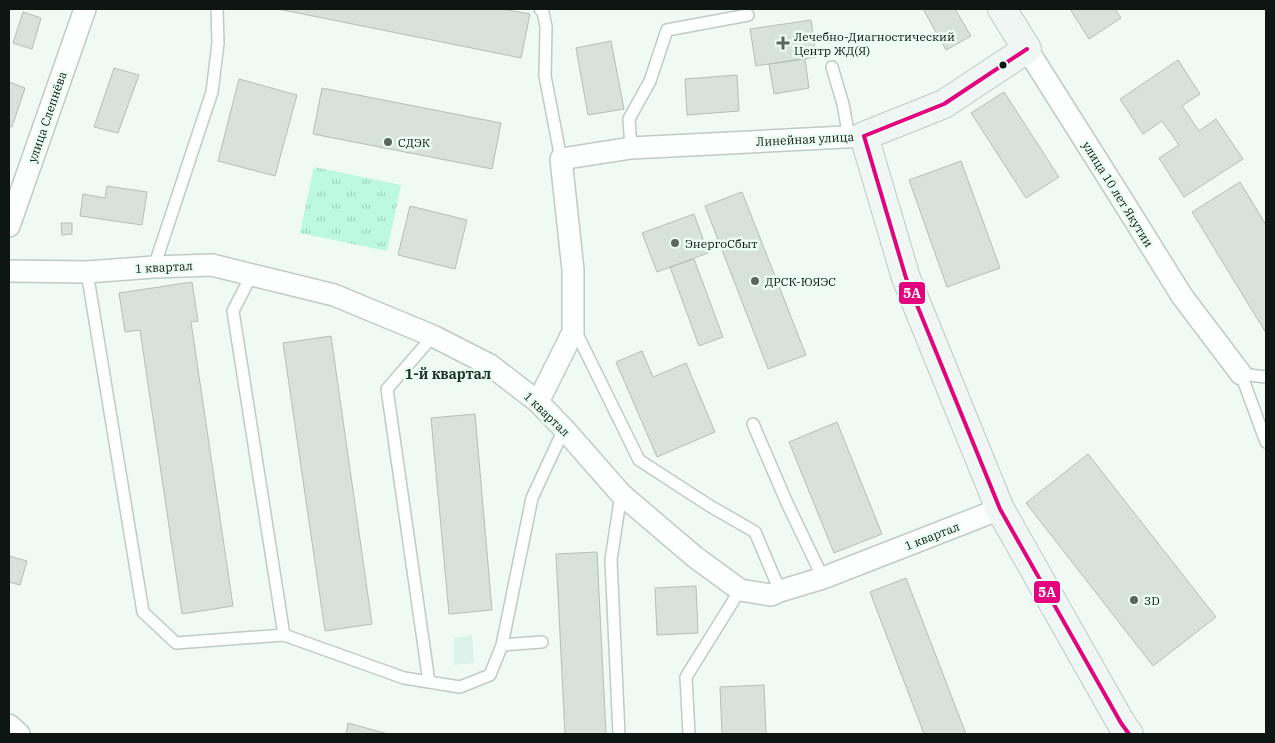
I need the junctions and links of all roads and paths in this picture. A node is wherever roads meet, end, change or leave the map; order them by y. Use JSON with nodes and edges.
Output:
{"nodes":[{"id":1,"x":85,"y":9,"type":"edge"},
{"id":2,"x":216,"y":9,"type":"edge"},
{"id":3,"x":540,"y":9,"type":"edge"},
{"id":4,"x":1002,"y":9,"type":"edge"},
{"id":5,"x":748,"y":15,"type":"dead end"},
{"id":6,"x":1027,"y":49,"type":"junction"},
{"id":7,"x":832,"y":67,"type":"dead end"},
{"id":8,"x":856,"y":136,"type":"junction"},
{"id":9,"x":631,"y":148,"type":"junction"},
{"id":10,"x":561,"y":159,"type":"junction"},
{"id":11,"x":9,"y":226,"type":"edge"},
{"id":12,"x":154,"y":267,"type":"junction"},
{"id":13,"x":13,"y":271,"type":"edge"},
{"id":14,"x":87,"y":272,"type":"junction"},
{"id":15,"x":252,"y":274,"type":"junction"},
{"id":16,"x":573,"y":332,"type":"junction"},
{"id":17,"x":433,"y":336,"type":"junction"},
{"id":18,"x":1241,"y":374,"type":"junction"},
{"id":19,"x":1266,"y":377,"type":"edge"},
{"id":20,"x":538,"y":402,"type":"junction"},
{"id":21,"x":753,"y":424,"type":"dead end"},
{"id":22,"x":564,"y":429,"type":"junction"},
{"id":23,"x":1266,"y":442,"type":"edge"},
{"id":24,"x":621,"y":494,"type":"junction"},
{"id":25,"x":1000,"y":509,"type":"junction"},
{"id":26,"x":823,"y":578,"type":"junction"},
{"id":27,"x":740,"y":590,"type":"junction"},
{"id":28,"x":780,"y":591,"type":"junction"},
{"id":29,"x":284,"y":635,"type":"junction"},
{"id":30,"x":542,"y":642,"type":"dead end"},
{"id":31,"x":502,"y":645,"type":"junction"},
{"id":32,"x":429,"y":682,"type":"junction"},
{"id":33,"x":9,"y":725,"type":"edge"},
{"id":34,"x":19,"y":734,"type":"edge"},
{"id":35,"x":619,"y":734,"type":"edge"},
{"id":36,"x":689,"y":734,"type":"edge"},
{"id":37,"x":1129,"y":734,"type":"edge"}],
"edges":[{"from":1,"to":11,"type":"street","name":"улица Слепнёва"},
{"from":2,"to":12,"type":"lane"},
{"from":3,"to":10,"type":"lane"},
{"from":4,"to":6,"type":"main road","name":"улица 10 лет Якутии"},
{"from":5,"to":9,"type":"lane"},
{"from":6,"to":8,"type":"main road","name":"Линейная улица"},
{"from":6,"to":18,"type":"street","name":"улица 10 лет Якутии"},
{"from":7,"to":8,"type":"lane"},
{"from":8,"to":9,"type":"street","name":"Линейная улица"},
{"from":8,"to":25,"type":"main road"},
{"from":9,"to":10,"type":"street","name":"Линейная улица"},
{"from":10,"to":16,"type":"street"},
{"from":12,"to":14,"type":"street","name":"1 квартал"},
{"from":12,"to":15,"type":"street","name":"1 квартал"},
{"from":13,"to":14,"type":"street","name":"1 квартал"},
{"from":14,"to":29,"type":"lane"},
{"from":15,"to":17,"type":"street","name":"1 квартал"},
{"from":15,"to":29,"type":"lane"},
{"from":16,"to":20,"type":"street"},
{"from":16,"to":28,"type":"lane"},
{"from":17,"to":20,"type":"street","name":"1 квартал"},
{"from":17,"to":32,"type":"lane"},
{"from":18,"to":19,"type":"lane"},
{"from":18,"to":23,"type":"lane"},
{"from":20,"to":22,"type":"street","name":"1 квартал"},
{"from":21,"to":26,"type":"lane"},
{"from":22,"to":24,"type":"street","name":"1 квартал"},
{"from":22,"to":31,"type":"lane"},
{"from":24,"to":27,"type":"street","name":"1 квартал"},
{"from":24,"to":35,"type":"lane"},
{"from":25,"to":26,"type":"street","name":"1 квартал"},
{"from":25,"to":37,"type":"main road"},
{"from":26,"to":28,"type":"street","name":"1 квартал"},
{"from":27,"to":28,"type":"street","name":"1 квартал"},
{"from":27,"to":36,"type":"lane"},
{"from":29,"to":32,"type":"lane"},
{"from":30,"to":31,"type":"lane"},
{"from":31,"to":32,"type":"lane"},
{"from":33,"to":34,"type":"street"}]}
